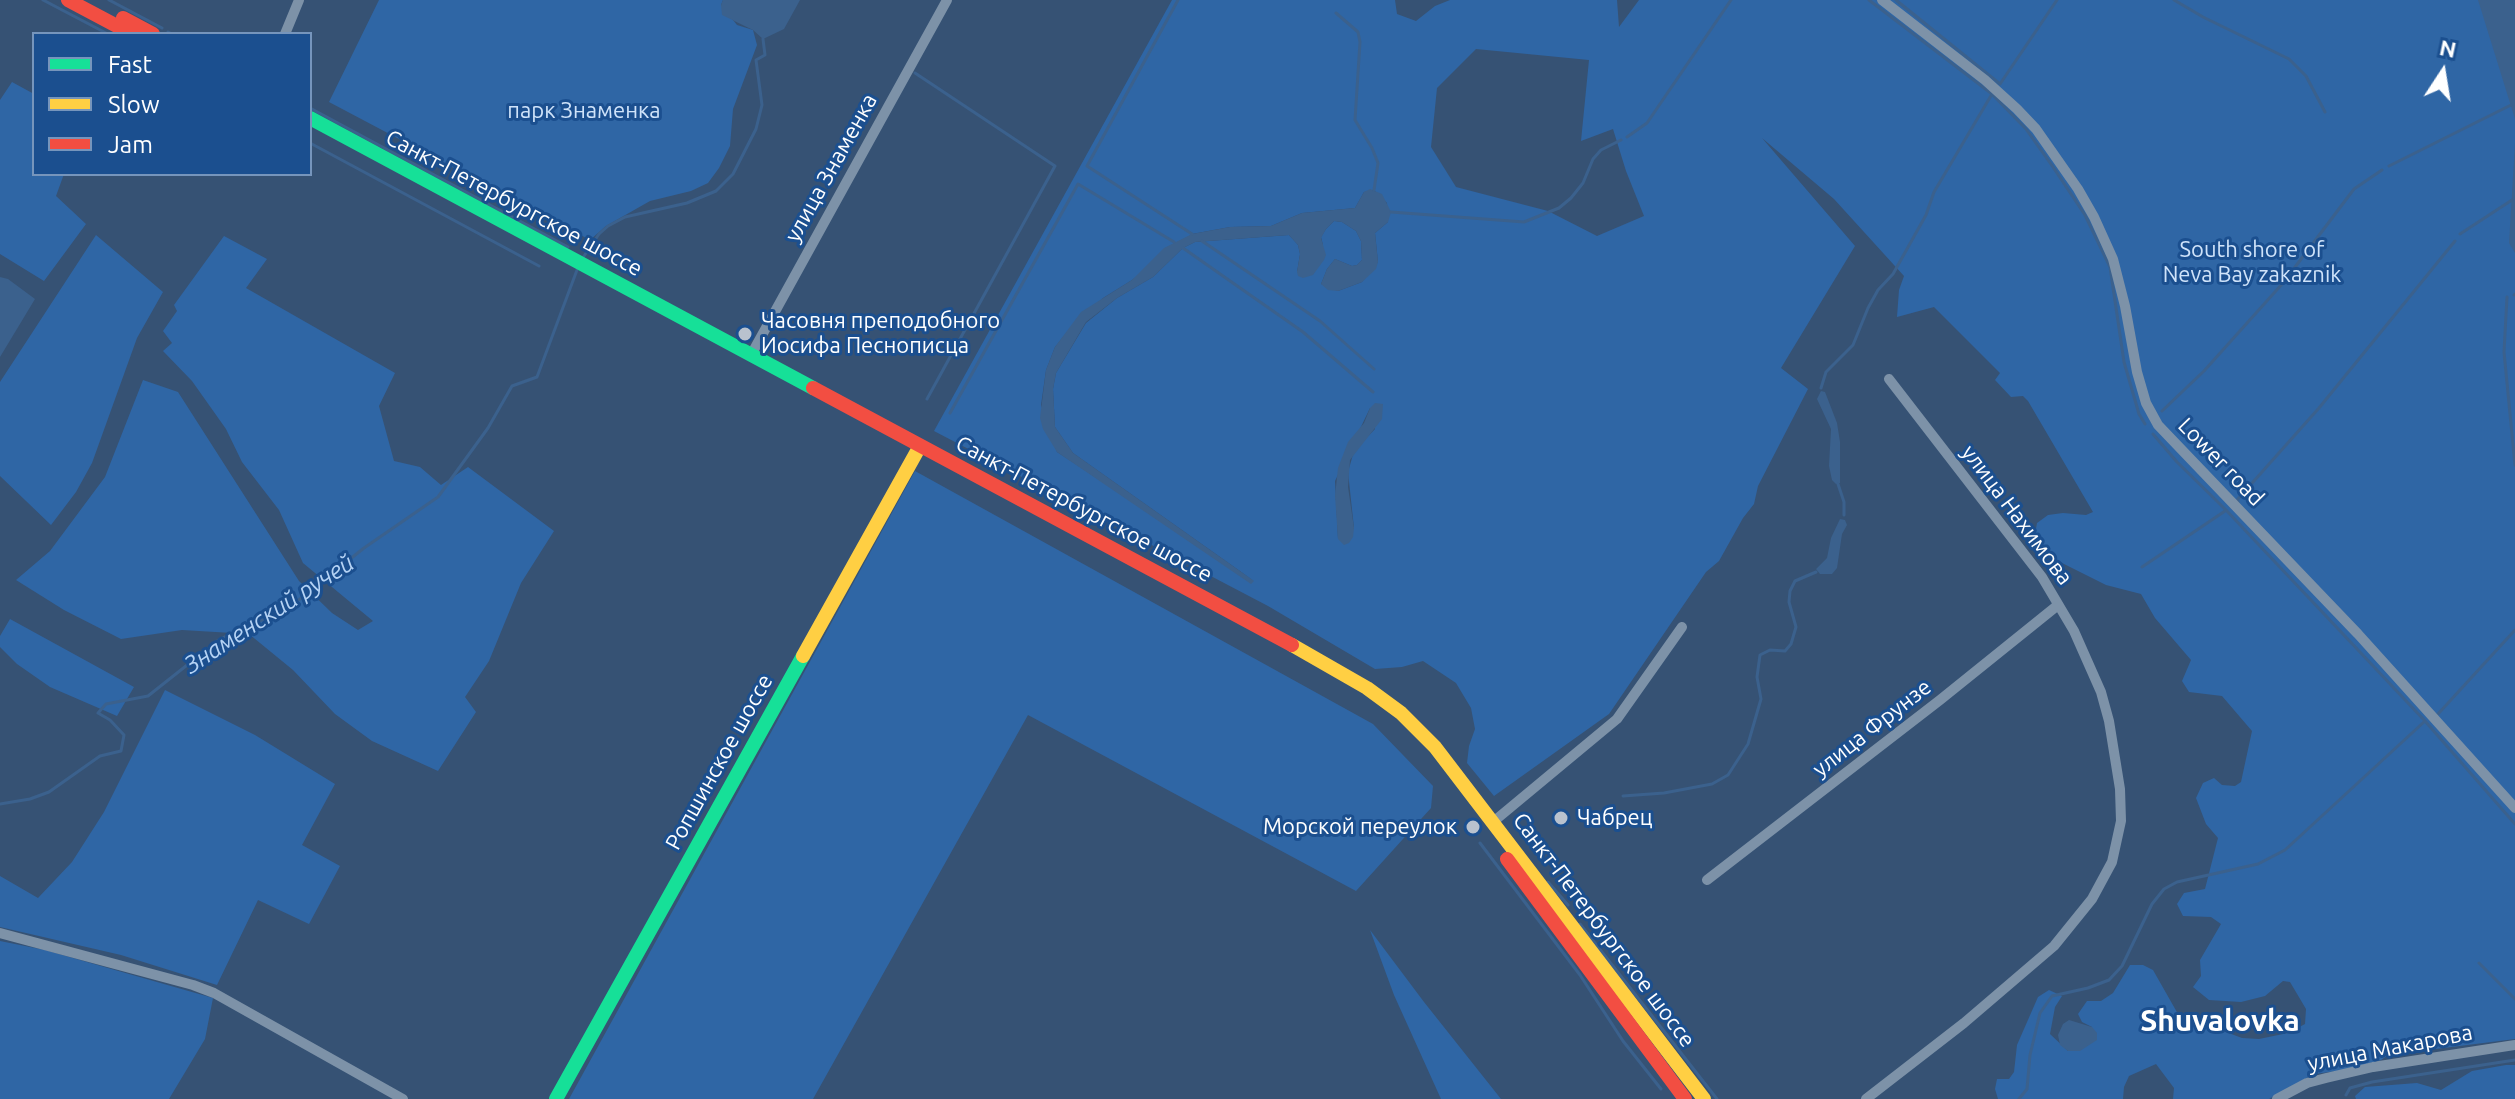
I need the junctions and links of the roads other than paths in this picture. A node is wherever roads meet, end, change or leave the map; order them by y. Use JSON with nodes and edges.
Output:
{"nodes":[{"id":1,"x":68,"y":0,"type":"edge"},
{"id":2,"x":90,"y":0,"type":"edge"},
{"id":3,"x":299,"y":0,"type":"edge"},
{"id":4,"x":947,"y":0,"type":"edge"},
{"id":5,"x":1882,"y":0,"type":"edge"},
{"id":6,"x":128,"y":32,"type":"edge"},
{"id":7,"x":149,"y":32,"type":"edge"},
{"id":8,"x":286,"y":32,"type":"edge"},
{"id":9,"x":312,"y":119,"type":"edge"},
{"id":10,"x":312,"y":131,"type":"edge"},
{"id":11,"x":562,"y":260,"type":"junction"},
{"id":12,"x":595,"y":277,"type":"junction"},
{"id":13,"x":751,"y":355,"type":"junction"},
{"id":14,"x":1889,"y":379,"type":"dead end"},
{"id":15,"x":917,"y":450,"type":"junction"},
{"id":16,"x":2058,"y":605,"type":"junction"},
{"id":17,"x":1682,"y":627,"type":"dead end"},
{"id":18,"x":2515,"y":808,"type":"edge"},
{"id":19,"x":1493,"y":822,"type":"junction"},
{"id":20,"x":1707,"y":880,"type":"dead end"},
{"id":21,"x":0,"y":933,"type":"edge"},
{"id":22,"x":2515,"y":1045,"type":"edge"},
{"id":23,"x":403,"y":1099,"type":"edge"},
{"id":24,"x":556,"y":1099,"type":"edge"},
{"id":25,"x":1685,"y":1099,"type":"edge"},
{"id":26,"x":1704,"y":1099,"type":"edge"},
{"id":27,"x":1866,"y":1099,"type":"edge"},
{"id":28,"x":2277,"y":1099,"type":"edge"}],
"edges":[{"from":1,"to":6,"type":"main road"},
{"from":2,"to":7,"type":"main road"},
{"from":3,"to":8,"type":"street"},
{"from":4,"to":13,"type":"street","name":"улица Знаменка"},
{"from":5,"to":18,"type":"street","name":"Lower road"},
{"from":9,"to":11,"type":"main road","name":"Санкт-Петербургское шоссе"},
{"from":10,"to":11,"type":"main road","name":"Санкт-Петербургское шоссе"},
{"from":11,"to":12,"type":"main road","name":"Санкт-Петербургское шоссе"},
{"from":12,"to":13,"type":"main road","name":"Санкт-Петербургское шоссе"},
{"from":12,"to":15,"type":"main road","name":"Санкт-Петербургское шоссе"},
{"from":13,"to":15,"type":"main road","name":"Санкт-Петербургское шоссе"},
{"from":14,"to":16,"type":"street","name":"улица Нахимова"},
{"from":15,"to":19,"type":"main road","name":"Санкт-Петербургское шоссе"},
{"from":15,"to":24,"type":"main road","name":"Ропшинское шоссе"},
{"from":15,"to":25,"type":"main road","name":"Санкт-Петербургское шоссе"},
{"from":16,"to":20,"type":"street","name":"улица Фрунзе"},
{"from":16,"to":27,"type":"street","name":"улица Нахимова"},
{"from":17,"to":19,"type":"street"},
{"from":19,"to":26,"type":"main road","name":"Санкт-Петербургское шоссе"},
{"from":21,"to":23,"type":"street"},
{"from":22,"to":28,"type":"street","name":"улица Макарова"}]}
